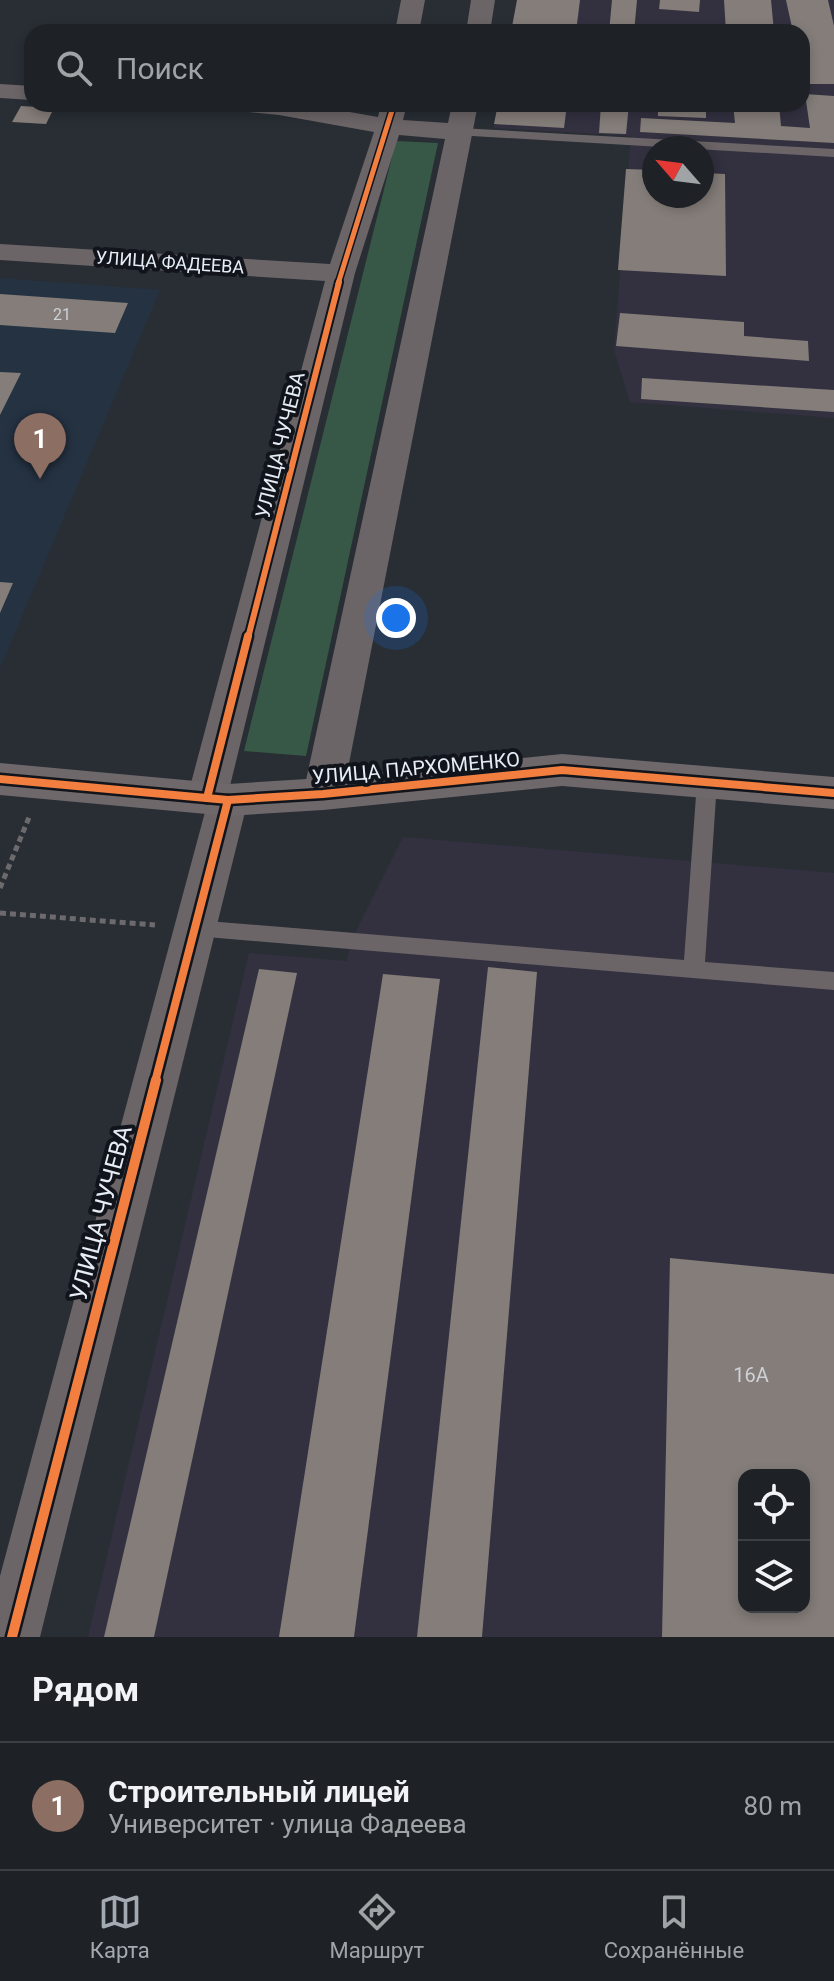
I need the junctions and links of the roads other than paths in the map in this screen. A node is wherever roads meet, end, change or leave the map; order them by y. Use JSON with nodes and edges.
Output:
{"nodes":[{"id":1,"x":413,"y":0,"type":"edge"},
{"id":2,"x":483,"y":0,"type":"edge"},
{"id":3,"x":408,"y":24,"type":"edge"},
{"id":4,"x":479,"y":24,"type":"edge"},
{"id":5,"x":0,"y":91,"type":"edge"},
{"id":6,"x":24,"y":92,"type":"edge"},
{"id":7,"x":341,"y":112,"type":"edge"},
{"id":8,"x":391,"y":116,"type":"edge"},
{"id":9,"x":462,"y":118,"type":"edge"},
{"id":10,"x":834,"y":153,"type":"edge"},
{"id":11,"x":0,"y":252,"type":"edge"},
{"id":12,"x":341,"y":273,"type":"junction"},
{"id":13,"x":0,"y":779,"type":"edge"},
{"id":14,"x":707,"y":782,"type":"junction"},
{"id":15,"x":834,"y":793,"type":"edge"},
{"id":16,"x":323,"y":794,"type":"junction"},
{"id":17,"x":218,"y":799,"type":"junction"},
{"id":18,"x":195,"y":928,"type":"junction"},
{"id":19,"x":694,"y":970,"type":"junction"},
{"id":20,"x":834,"y":981,"type":"edge"},
{"id":21,"x":12,"y":1637,"type":"edge"}],
"edges":[{"from":1,"to":3,"type":"street"},
{"from":2,"to":4,"type":"street"},
{"from":5,"to":6,"type":"street"},
{"from":7,"to":8,"type":"street"},
{"from":8,"to":9,"type":"street"},
{"from":8,"to":12,"type":"street","name":"УЛИЦА ЧУЧЕВА"},
{"from":9,"to":10,"type":"lane"},
{"from":9,"to":16,"type":"street"},
{"from":11,"to":12,"type":"street","name":"УЛИЦА ФАДЕЕВА"},
{"from":12,"to":17,"type":"street","name":"УЛИЦА ЧУЧЕВА"},
{"from":13,"to":17,"type":"street","name":"УЛИЦА ПАРХОМЕНКО"},
{"from":14,"to":15,"type":"street","name":"УЛИЦА ПАРХОМЕНКО"},
{"from":14,"to":16,"type":"street","name":"УЛИЦА ПАРХОМЕНКО"},
{"from":14,"to":19,"type":"lane"},
{"from":16,"to":17,"type":"street","name":"УЛИЦА ПАРХОМЕНКО"},
{"from":17,"to":18,"type":"street","name":"УЛИЦА ЧУЧЕВА"},
{"from":18,"to":19,"type":"lane"},
{"from":18,"to":21,"type":"street","name":"УЛИЦА ЧУЧЕВА"},
{"from":19,"to":20,"type":"lane"}]}
